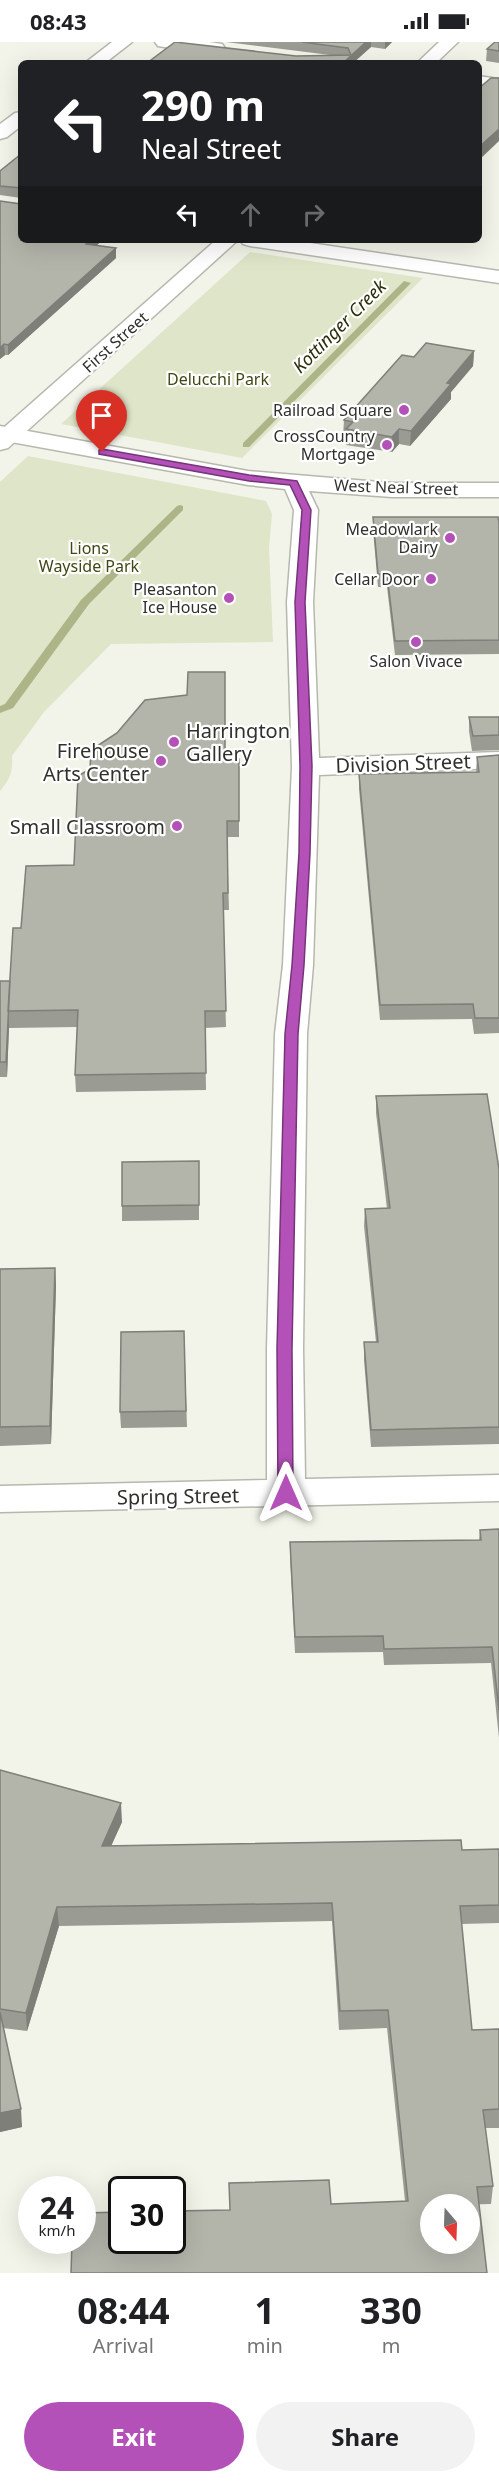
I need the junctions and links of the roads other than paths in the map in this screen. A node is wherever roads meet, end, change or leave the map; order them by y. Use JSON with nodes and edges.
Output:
{"nodes":[{"id":1,"x":123,"y":42,"type":"edge"},
{"id":2,"x":164,"y":42,"type":"edge"},
{"id":3,"x":449,"y":42,"type":"edge"},
{"id":4,"x":235,"y":50,"type":"edge"},
{"id":5,"x":98,"y":60,"type":"edge"},
{"id":6,"x":429,"y":60,"type":"edge"},
{"id":7,"x":482,"y":82,"type":"edge"},
{"id":8,"x":499,"y":84,"type":"edge"},
{"id":9,"x":18,"y":119,"type":"edge"},
{"id":10,"x":0,"y":133,"type":"edge"},
{"id":11,"x":225,"y":243,"type":"edge"},
{"id":12,"x":270,"y":243,"type":"edge"},
{"id":13,"x":499,"y":277,"type":"edge"},
{"id":14,"x":3,"y":437,"type":"edge"},
{"id":15,"x":294,"y":483,"type":"junction"},
{"id":16,"x":499,"y":490,"type":"edge"},
{"id":17,"x":499,"y":760,"type":"edge"},
{"id":18,"x":306,"y":766,"type":"junction"},
{"id":19,"x":499,"y":1488,"type":"edge"},
{"id":20,"x":286,"y":1493,"type":"junction"},
{"id":21,"x":0,"y":1499,"type":"edge"}],
"edges":[{"from":1,"to":5,"type":"street"},
{"from":2,"to":4,"type":"street"},
{"from":3,"to":6,"type":"street"},
{"from":7,"to":8,"type":"street"},
{"from":9,"to":10,"type":"street"},
{"from":11,"to":14,"type":"street","name":"First Street"},
{"from":12,"to":13,"type":"street"},
{"from":14,"to":15,"type":"street","name":"West Neal Street"},
{"from":15,"to":16,"type":"street","name":"West Neal Street"},
{"from":15,"to":18,"type":"street"},
{"from":17,"to":18,"type":"street","name":"Division Street"},
{"from":18,"to":20,"type":"street"},
{"from":19,"to":20,"type":"street","name":"Spring Street"},
{"from":20,"to":21,"type":"street","name":"Spring Street"}]}
